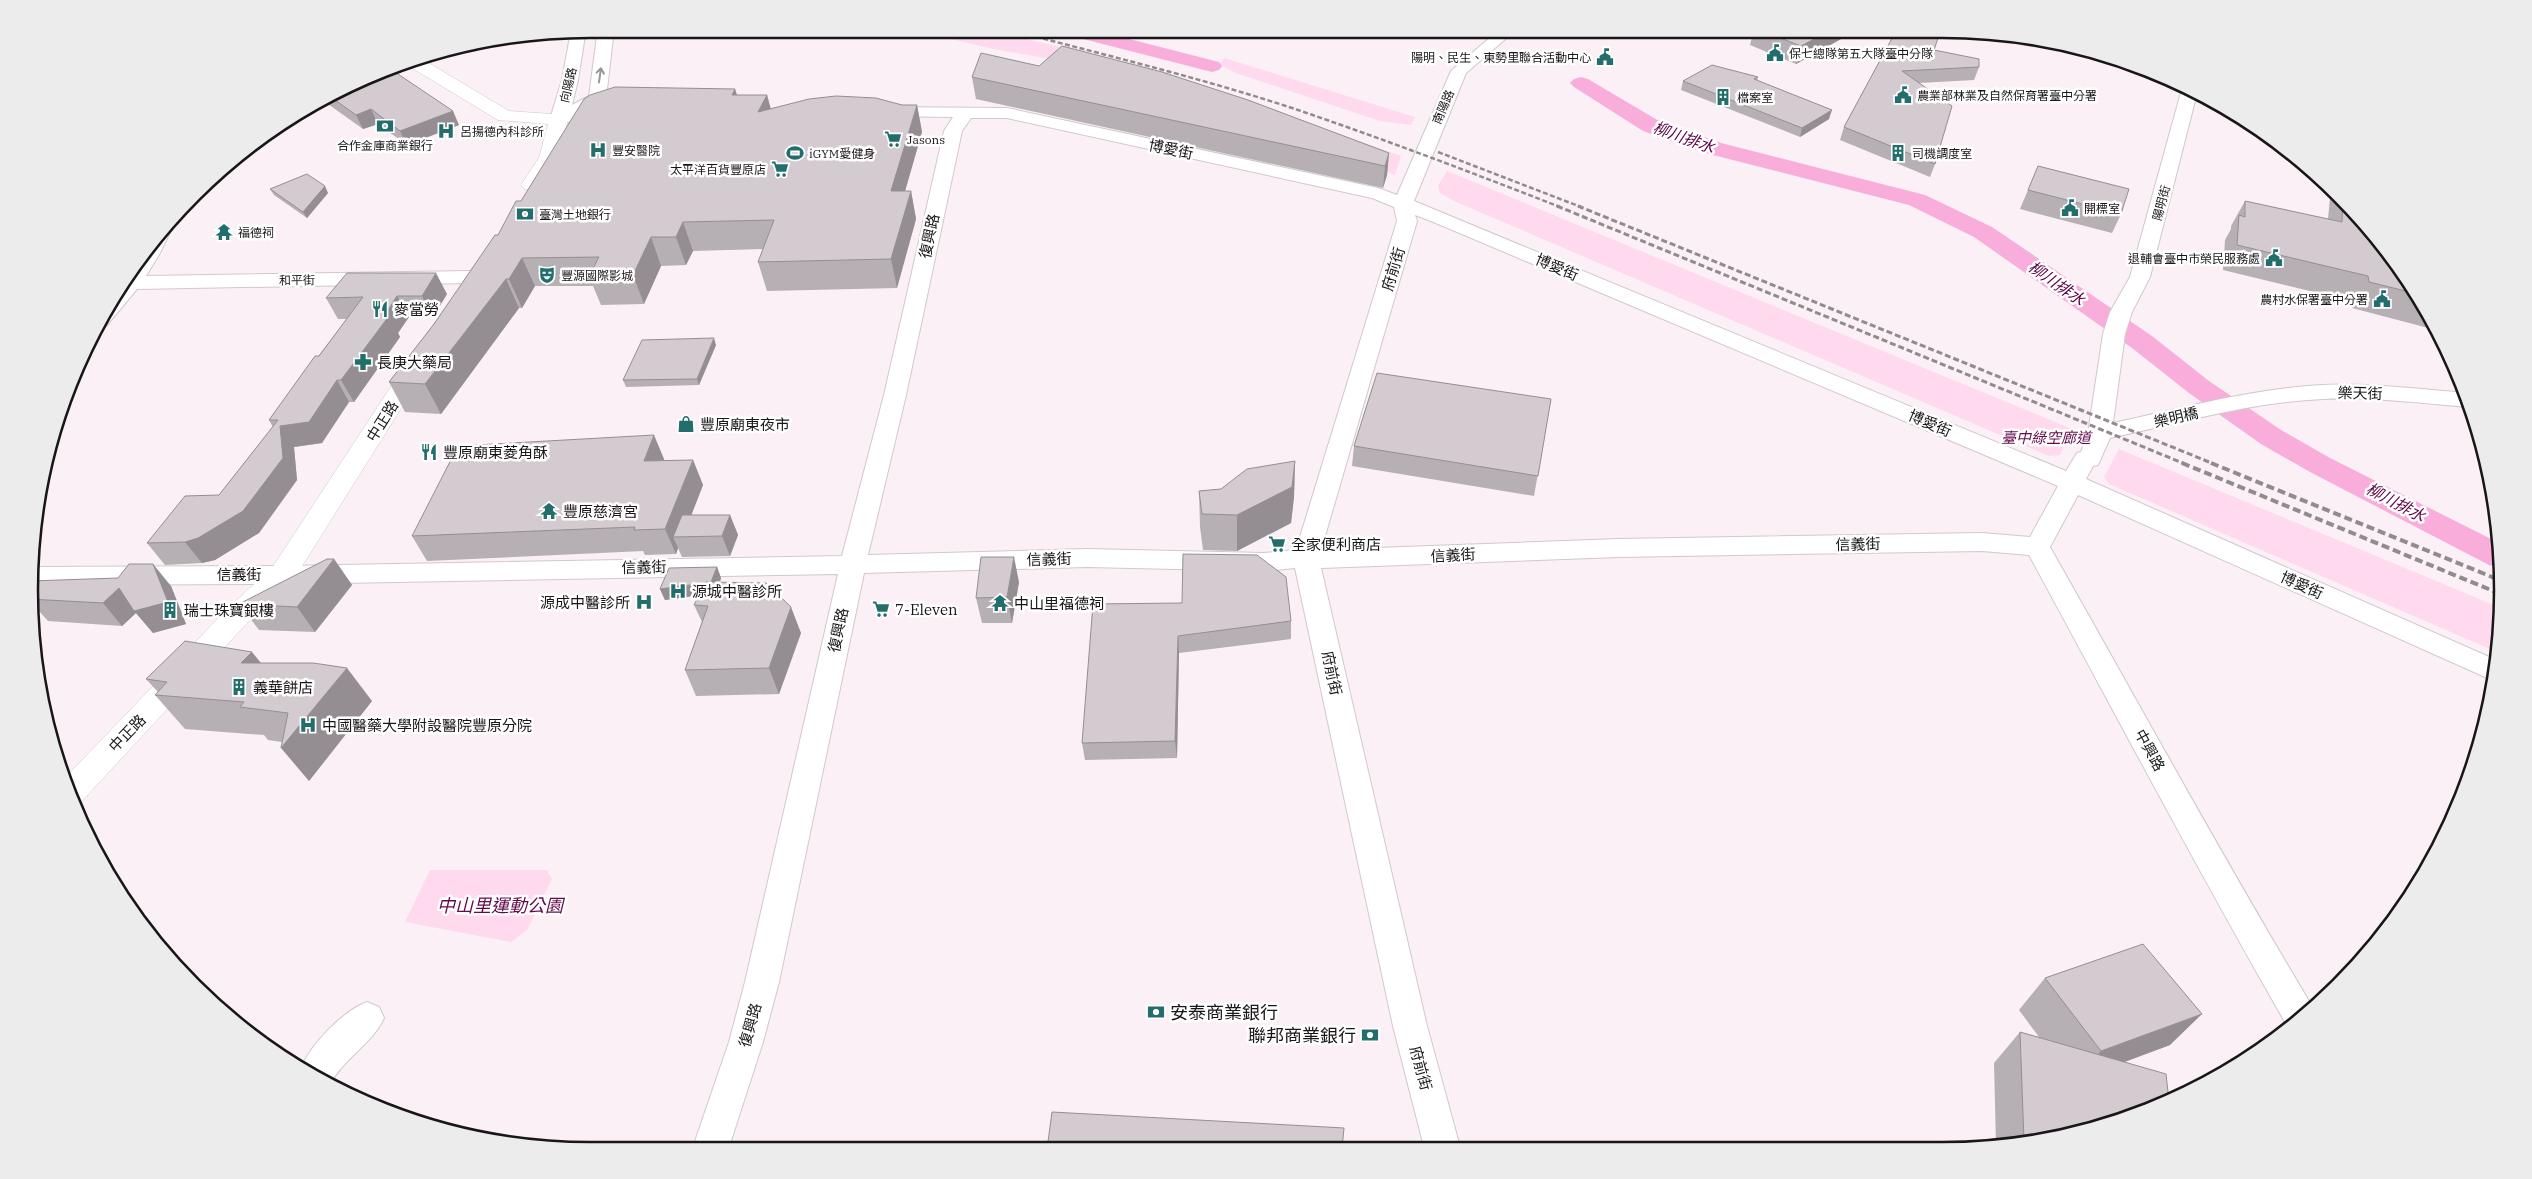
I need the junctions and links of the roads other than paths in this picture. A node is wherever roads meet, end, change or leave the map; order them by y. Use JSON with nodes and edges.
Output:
{"nodes":[{"id":1,"x":577,"y":38,"type":"edge"},
{"id":2,"x":605,"y":38,"type":"edge"},
{"id":3,"x":1498,"y":38,"type":"edge"},
{"id":4,"x":419,"y":65,"type":"edge"},
{"id":5,"x":2188,"y":94,"type":"edge"},
{"id":6,"x":628,"y":107,"type":"edge"},
{"id":7,"x":869,"y":110,"type":"edge"},
{"id":8,"x":966,"y":112,"type":"junction"},
{"id":9,"x":559,"y":119,"type":"junction"},
{"id":10,"x":523,"y":198,"type":"edge"},
{"id":11,"x":1403,"y":204,"type":"junction"},
{"id":12,"x":475,"y":270,"type":"joint"},
{"id":13,"x":131,"y":283,"type":"edge"},
{"id":14,"x":454,"y":303,"type":"edge"},
{"id":15,"x":429,"y":344,"type":"edge"},
{"id":16,"x":2460,"y":399,"type":"edge"},
{"id":17,"x":2251,"y":401,"type":"joint"},
{"id":18,"x":2100,"y":433,"type":"junction"},
{"id":19,"x":2073,"y":483,"type":"junction"},
{"id":20,"x":2037,"y":547,"type":"junction"},
{"id":21,"x":1306,"y":558,"type":"junction"},
{"id":22,"x":853,"y":564,"type":"junction"},
{"id":23,"x":282,"y":575,"type":"junction"},
{"id":24,"x":38,"y":576,"type":"edge"},
{"id":25,"x":2489,"y":668,"type":"edge"},
{"id":26,"x":75,"y":787,"type":"edge"},
{"id":27,"x":2297,"y":1013,"type":"edge"},
{"id":28,"x":367,"y":1018,"type":"dead end"},
{"id":29,"x":318,"y":1071,"type":"edge"},
{"id":30,"x":713,"y":1142,"type":"edge"},
{"id":31,"x":1441,"y":1142,"type":"edge"}],
"edges":[{"from":1,"to":9,"type":"street","name":"向陽路"},
{"from":9,"to":2,"type":"street","name":"向陽路","one_way":true},
{"from":3,"to":11,"type":"street","name":"南陽路"},
{"from":4,"to":9,"type":"street"},
{"from":5,"to":18,"type":"street","name":"陽明街"},
{"from":6,"to":9,"type":"street"},
{"from":7,"to":8,"type":"street","name":"博愛街"},
{"from":8,"to":11,"type":"street","name":"博愛街"},
{"from":8,"to":22,"type":"street","name":"復興路"},
{"from":9,"to":10,"type":"street"},
{"from":11,"to":19,"type":"street","name":"博愛街"},
{"from":11,"to":21,"type":"street","name":"府前街"},
{"from":12,"to":13,"type":"street","name":"和平街"},
{"from":12,"to":14,"type":"street"},
{"from":15,"to":23,"type":"street","name":"中正路"},
{"from":16,"to":17,"type":"street","name":"樂天街"},
{"from":17,"to":18,"type":"street","name":"樂明橋"},
{"from":18,"to":19,"type":"street"},
{"from":19,"to":20,"type":"street"},
{"from":19,"to":25,"type":"street","name":"博愛街"},
{"from":20,"to":21,"type":"street","name":"信義街"},
{"from":20,"to":27,"type":"street","name":"中興路"},
{"from":21,"to":22,"type":"street","name":"信義街"},
{"from":21,"to":31,"type":"street","name":"府前街"},
{"from":22,"to":23,"type":"street","name":"信義街"},
{"from":22,"to":30,"type":"street","name":"復興路"},
{"from":23,"to":24,"type":"street","name":"信義街"},
{"from":23,"to":26,"type":"street","name":"中正路"},
{"from":28,"to":29,"type":"street"}]}
